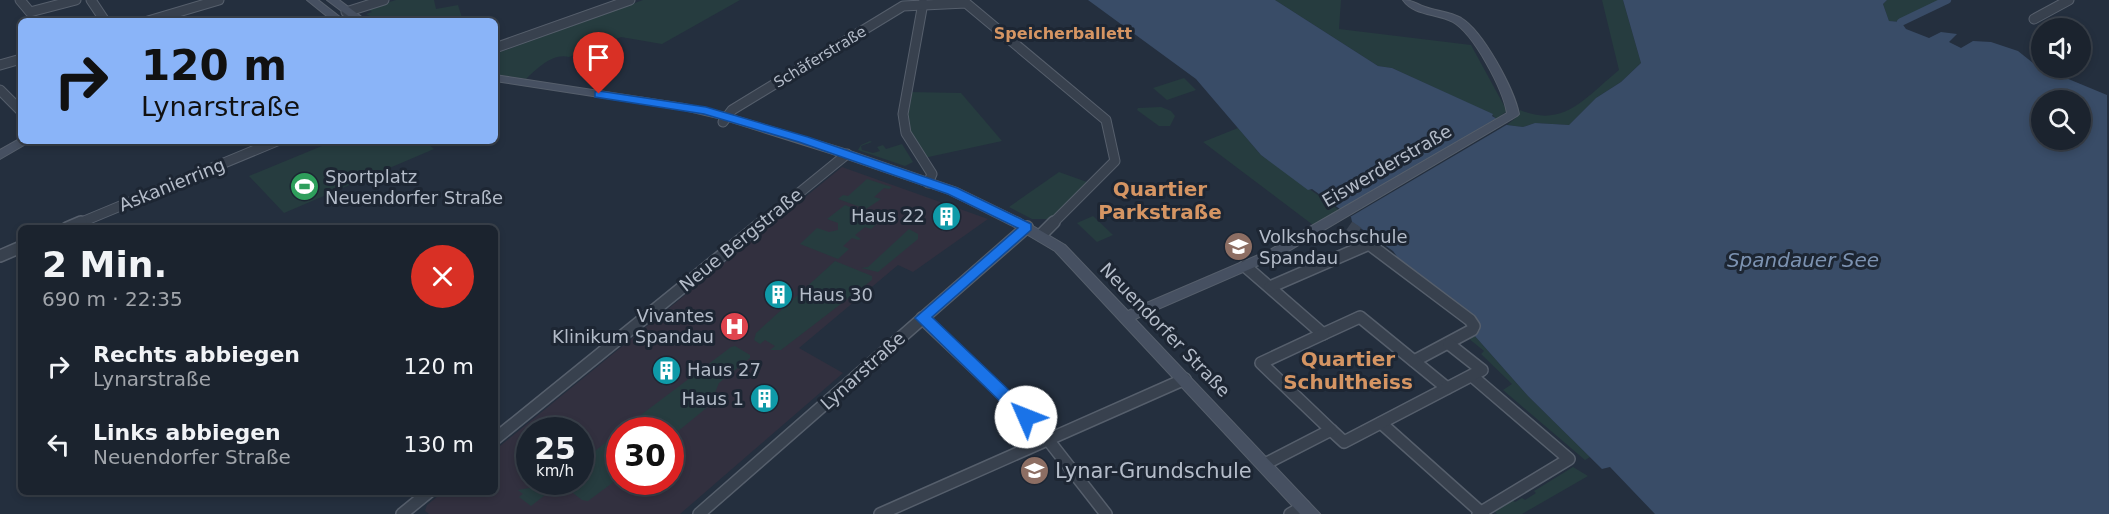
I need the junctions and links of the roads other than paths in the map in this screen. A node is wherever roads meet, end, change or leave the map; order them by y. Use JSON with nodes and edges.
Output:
{"nodes":[{"id":1,"x":20,"y":0,"type":"edge"},
{"id":2,"x":76,"y":0,"type":"edge"},
{"id":3,"x":91,"y":0,"type":"edge"},
{"id":4,"x":219,"y":0,"type":"edge"},
{"id":5,"x":312,"y":0,"type":"edge"},
{"id":6,"x":332,"y":0,"type":"edge"},
{"id":7,"x":384,"y":0,"type":"edge"},
{"id":8,"x":630,"y":0,"type":"edge"},
{"id":9,"x":1407,"y":0,"type":"edge"},
{"id":10,"x":2069,"y":0,"type":"edge"},
{"id":11,"x":923,"y":3,"type":"junction"},
{"id":12,"x":340,"y":16,"type":"edge"},
{"id":13,"x":103,"y":18,"type":"edge"},
{"id":14,"x":158,"y":18,"type":"edge"},
{"id":15,"x":2036,"y":18,"type":"edge"},
{"id":16,"x":498,"y":47,"type":"edge"},
{"id":17,"x":18,"y":59,"type":"edge"},
{"id":18,"x":0,"y":65,"type":"edge"},
{"id":19,"x":498,"y":78,"type":"edge"},
{"id":20,"x":498,"y":87,"type":"edge"},
{"id":21,"x":0,"y":90,"type":"edge"},
{"id":22,"x":18,"y":108,"type":"edge"},
{"id":23,"x":724,"y":119,"type":"junction"},
{"id":24,"x":20,"y":144,"type":"edge"},
{"id":25,"x":270,"y":144,"type":"edge"},
{"id":26,"x":0,"y":155,"type":"edge"},
{"id":27,"x":844,"y":157,"type":"junction"},
{"id":28,"x":926,"y":185,"type":"junction"},
{"id":29,"x":74,"y":225,"type":"edge"},
{"id":30,"x":1027,"y":227,"type":"junction"},
{"id":31,"x":1041,"y":235,"type":"junction"},
{"id":32,"x":18,"y":248,"type":"edge"},
{"id":33,"x":0,"y":256,"type":"edge"},
{"id":34,"x":1245,"y":266,"type":"junction"},
{"id":35,"x":1270,"y":287,"type":"junction"},
{"id":36,"x":1127,"y":317,"type":"junction"},
{"id":37,"x":922,"y":318,"type":"junction"},
{"id":38,"x":1323,"y":334,"type":"junction"},
{"id":39,"x":1449,"y":344,"type":"junction"},
{"id":40,"x":1414,"y":361,"type":"junction"},
{"id":41,"x":1472,"y":376,"type":"junction"},
{"id":42,"x":1185,"y":379,"type":"junction"},
{"id":43,"x":1447,"y":388,"type":"junction"},
{"id":44,"x":1381,"y":423,"type":"junction"},
{"id":45,"x":1335,"y":433,"type":"junction"},
{"id":46,"x":498,"y":437,"type":"edge"},
{"id":47,"x":1048,"y":439,"type":"junction"},
{"id":48,"x":1265,"y":464,"type":"junction"},
{"id":49,"x":425,"y":495,"type":"edge"},
{"id":50,"x":1302,"y":512,"type":"edge"},
{"id":51,"x":1481,"y":513,"type":"edge"},
{"id":52,"x":403,"y":514,"type":"edge"},
{"id":53,"x":699,"y":514,"type":"edge"},
{"id":54,"x":880,"y":514,"type":"edge"},
{"id":55,"x":1106,"y":514,"type":"edge"}],
"edges":[{"from":1,"to":2,"type":"street"},
{"from":3,"to":13,"type":"street"},
{"from":4,"to":14,"type":"street"},
{"from":5,"to":12,"type":"main road"},
{"from":6,"to":12,"type":"main road"},
{"from":7,"to":12,"type":"street"},
{"from":8,"to":16,"type":"street"},
{"from":9,"to":34,"type":"main road","name":"Eiswerderstraße"},
{"from":10,"to":15,"type":"street"},
{"from":11,"to":23,"type":"street","name":"Schäferstraße"},
{"from":11,"to":28,"type":"street"},
{"from":11,"to":31,"type":"street","name":"Schäferstraße"},
{"from":17,"to":18,"type":"street"},
{"from":19,"to":23,"type":"main road","name":"Neuendorfer Straße"},
{"from":20,"to":23,"type":"main road","name":"Neuendorfer Straße"},
{"from":21,"to":22,"type":"street"},
{"from":23,"to":27,"type":"main road","name":"Neuendorfer Straße"},
{"from":24,"to":26,"type":"main road"},
{"from":25,"to":29,"type":"street","name":"Askanierring"},
{"from":27,"to":28,"type":"main road","name":"Neuendorfer Straße"},
{"from":27,"to":46,"type":"street","name":"Neue Bergstraße"},
{"from":28,"to":30,"type":"main road","name":"Neuendorfer Straße"},
{"from":30,"to":31,"type":"main road","name":"Neuendorfer Straße"},
{"from":30,"to":37,"type":"street","name":"Lynarstraße"},
{"from":31,"to":36,"type":"main road","name":"Neuendorfer Straße"},
{"from":32,"to":33,"type":"street"},
{"from":34,"to":35,"type":"street"},
{"from":34,"to":36,"type":"main road","name":"Eiswerderstraße"},
{"from":35,"to":38,"type":"street"},
{"from":35,"to":39,"type":"street"},
{"from":36,"to":42,"type":"main road","name":"Neuendorfer Straße"},
{"from":37,"to":47,"type":"street"},
{"from":37,"to":53,"type":"street","name":"Lynarstraße"},
{"from":38,"to":40,"type":"street"},
{"from":38,"to":45,"type":"street"},
{"from":39,"to":40,"type":"street"},
{"from":39,"to":41,"type":"street"},
{"from":40,"to":43,"type":"street"},
{"from":41,"to":43,"type":"street"},
{"from":41,"to":51,"type":"street"},
{"from":42,"to":47,"type":"street"},
{"from":42,"to":48,"type":"main road","name":"Neuendorfer Straße"},
{"from":43,"to":44,"type":"street"},
{"from":44,"to":45,"type":"street"},
{"from":44,"to":51,"type":"street"},
{"from":45,"to":48,"type":"street"},
{"from":47,"to":54,"type":"street"},
{"from":47,"to":55,"type":"street"},
{"from":48,"to":50,"type":"main road","name":"Neuendorfer Straße"},
{"from":49,"to":52,"type":"street"}]}
